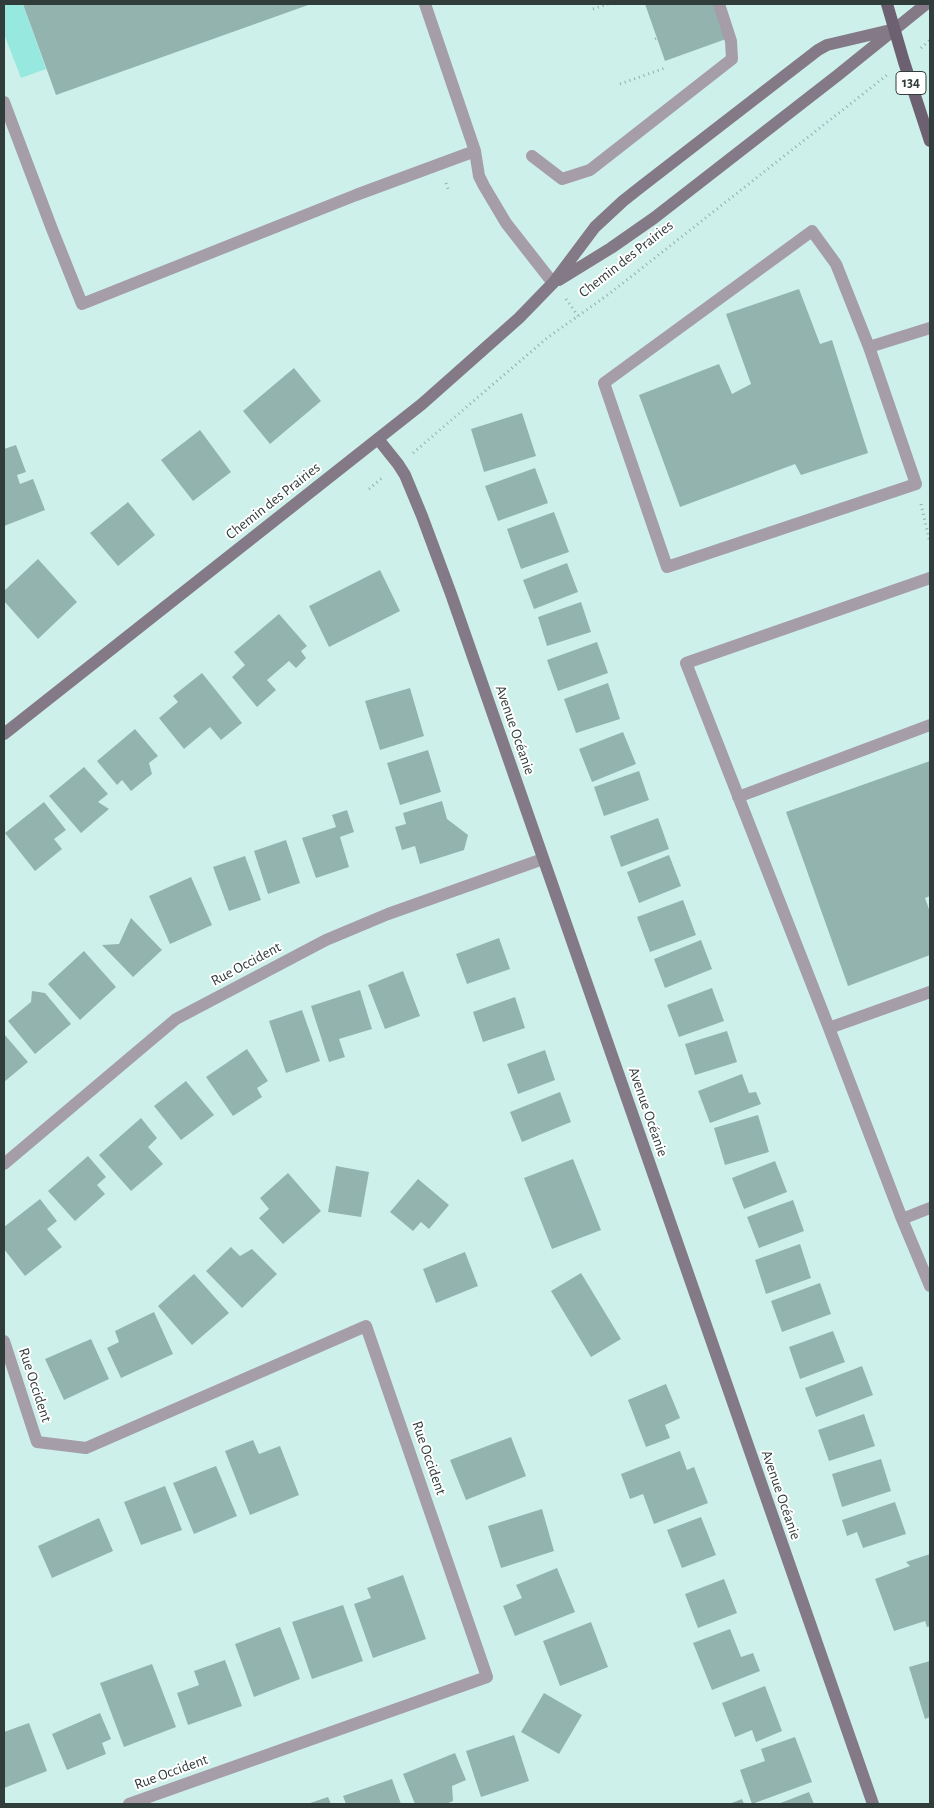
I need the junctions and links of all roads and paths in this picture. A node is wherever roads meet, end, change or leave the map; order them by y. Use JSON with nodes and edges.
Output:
{"nodes":[{"id":1,"x":425,"y":4,"type":"edge"},
{"id":2,"x":608,"y":4,"type":"edge"},
{"id":3,"x":719,"y":4,"type":"edge"},
{"id":4,"x":887,"y":4,"type":"edge"},
{"id":5,"x":926,"y":4,"type":"edge"},
{"id":6,"x":593,"y":9,"type":"dead end"},
{"id":7,"x":894,"y":29,"type":"junction"},
{"id":8,"x":665,"y":68,"type":"dead end"},
{"id":9,"x":620,"y":84,"type":"dead end"},
{"id":10,"x":4,"y":102,"type":"edge"},
{"id":11,"x":849,"y":106,"type":"dead end"},
{"id":12,"x":930,"y":141,"type":"edge"},
{"id":13,"x":475,"y":151,"type":"junction"},
{"id":14,"x":532,"y":156,"type":"dead end"},
{"id":15,"x":553,"y":283,"type":"junction"},
{"id":16,"x":930,"y":328,"type":"edge"},
{"id":17,"x":869,"y":347,"type":"junction"},
{"id":18,"x":378,"y":439,"type":"junction"},
{"id":19,"x":426,"y":442,"type":"dead end"},
{"id":20,"x":916,"y":484,"type":"junction"},
{"id":21,"x":930,"y":543,"type":"edge"},
{"id":22,"x":930,"y":578,"type":"edge"},
{"id":23,"x":930,"y":725,"type":"edge"},
{"id":24,"x":4,"y":734,"type":"edge"},
{"id":25,"x":738,"y":797,"type":"junction"},
{"id":26,"x":543,"y":859,"type":"junction"},
{"id":27,"x":930,"y":992,"type":"edge"},
{"id":28,"x":829,"y":1028,"type":"junction"},
{"id":29,"x":4,"y":1164,"type":"edge"},
{"id":30,"x":930,"y":1208,"type":"edge"},
{"id":31,"x":902,"y":1219,"type":"junction"},
{"id":32,"x":930,"y":1286,"type":"edge"},
{"id":33,"x":4,"y":1341,"type":"edge"},
{"id":34,"x":129,"y":1804,"type":"edge"},
{"id":35,"x":873,"y":1804,"type":"edge"}],
"edges":[{"from":1,"to":13,"type":"street"},
{"from":2,"to":6,"type":"path"},
{"from":3,"to":14,"type":"street"},
{"from":4,"to":7,"type":"main road","number":"134"},
{"from":5,"to":7,"type":"street","name":"Chemin des Prairies"},
{"from":7,"to":12,"type":"main road","number":"134"},
{"from":7,"to":15,"type":"street","name":"Chemin des Prairies"},
{"from":7,"to":15,"type":"street","name":"Chemin des Prairies"},
{"from":8,"to":9,"type":"path"},
{"from":10,"to":13,"type":"street"},
{"from":11,"to":19,"type":"path","name":"Chemin des Prairies"},
{"from":13,"to":15,"type":"street"},
{"from":15,"to":18,"type":"street","name":"Chemin des Prairies"},
{"from":16,"to":17,"type":"street"},
{"from":17,"to":20,"type":"street"},
{"from":17,"to":20,"type":"street"},
{"from":18,"to":24,"type":"street","name":"Chemin des Prairies"},
{"from":18,"to":26,"type":"street","name":"Avenue Océanie"},
{"from":20,"to":21,"type":"path"},
{"from":22,"to":25,"type":"street"},
{"from":23,"to":25,"type":"street"},
{"from":25,"to":28,"type":"street"},
{"from":26,"to":29,"type":"street","name":"Rue Occident"},
{"from":26,"to":35,"type":"street","name":"Avenue Océanie"},
{"from":27,"to":28,"type":"street"},
{"from":28,"to":31,"type":"street"},
{"from":30,"to":31,"type":"street"},
{"from":31,"to":32,"type":"street"},
{"from":33,"to":34,"type":"street","name":"Rue Occident"}]}
